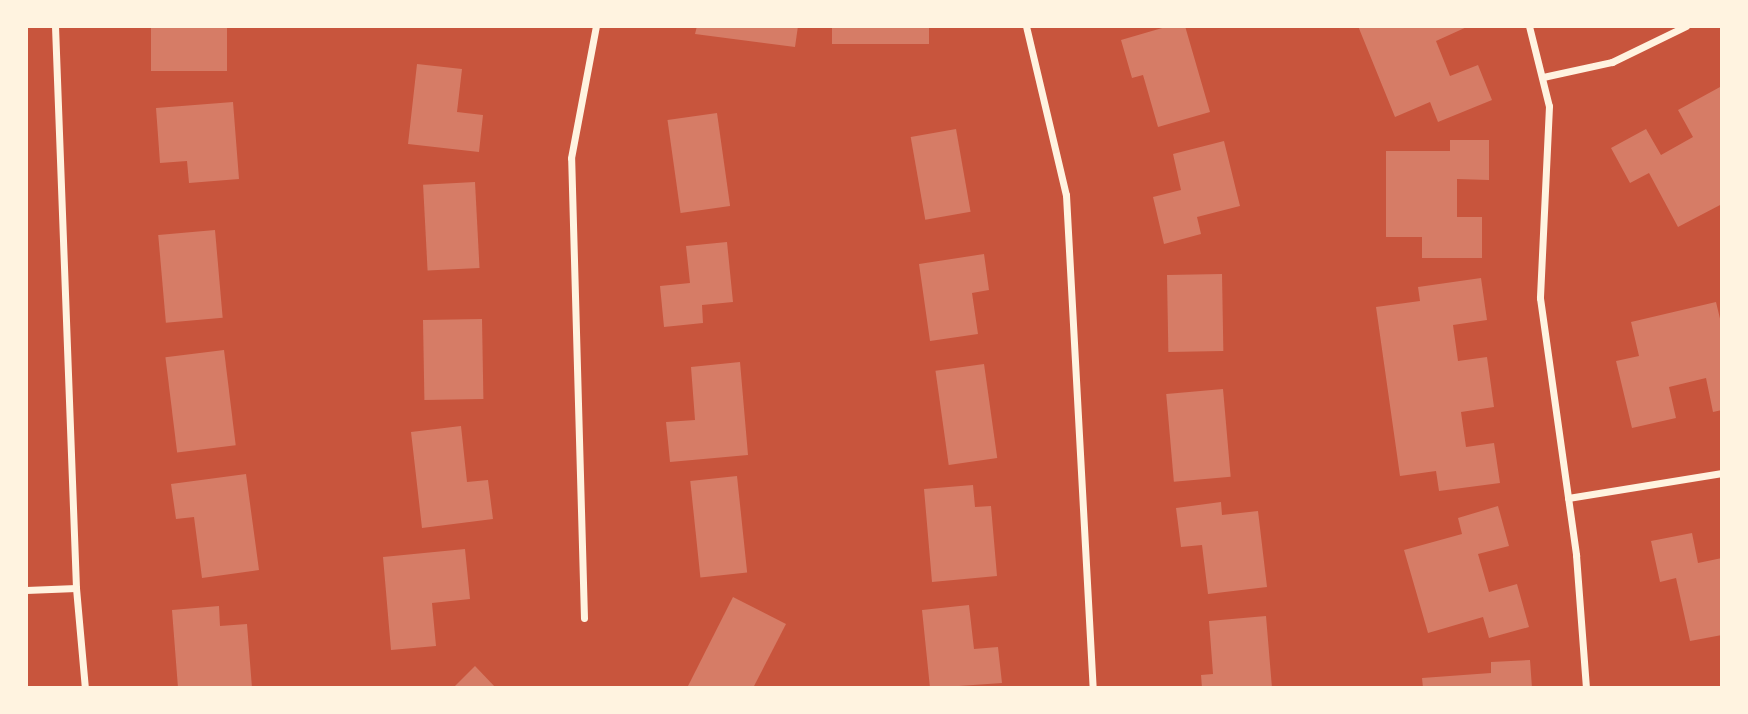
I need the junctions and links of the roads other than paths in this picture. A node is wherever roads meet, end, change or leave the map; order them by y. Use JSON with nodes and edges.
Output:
{"nodes":[{"id":1,"x":55,"y":26,"type":"edge"},
{"id":2,"x":596,"y":26,"type":"edge"},
{"id":3,"x":1027,"y":26,"type":"edge"},
{"id":4,"x":1529,"y":26,"type":"edge"},
{"id":5,"x":1686,"y":26,"type":"edge"},
{"id":6,"x":1543,"y":77,"type":"junction"},
{"id":7,"x":1722,"y":473,"type":"edge"},
{"id":8,"x":1568,"y":498,"type":"junction"},
{"id":9,"x":76,"y":588,"type":"junction"},
{"id":10,"x":26,"y":590,"type":"edge"},
{"id":11,"x":584,"y":618,"type":"dead end"},
{"id":12,"x":85,"y":688,"type":"edge"},
{"id":13,"x":1093,"y":688,"type":"edge"},
{"id":14,"x":1586,"y":688,"type":"edge"}],
"edges":[{"from":1,"to":9,"type":"street"},
{"from":2,"to":11,"type":"street"},
{"from":3,"to":13,"type":"street"},
{"from":4,"to":6,"type":"street"},
{"from":5,"to":6,"type":"street"},
{"from":6,"to":8,"type":"street"},
{"from":7,"to":8,"type":"street"},
{"from":8,"to":14,"type":"street"},
{"from":9,"to":10,"type":"street"},
{"from":9,"to":12,"type":"street"}]}
